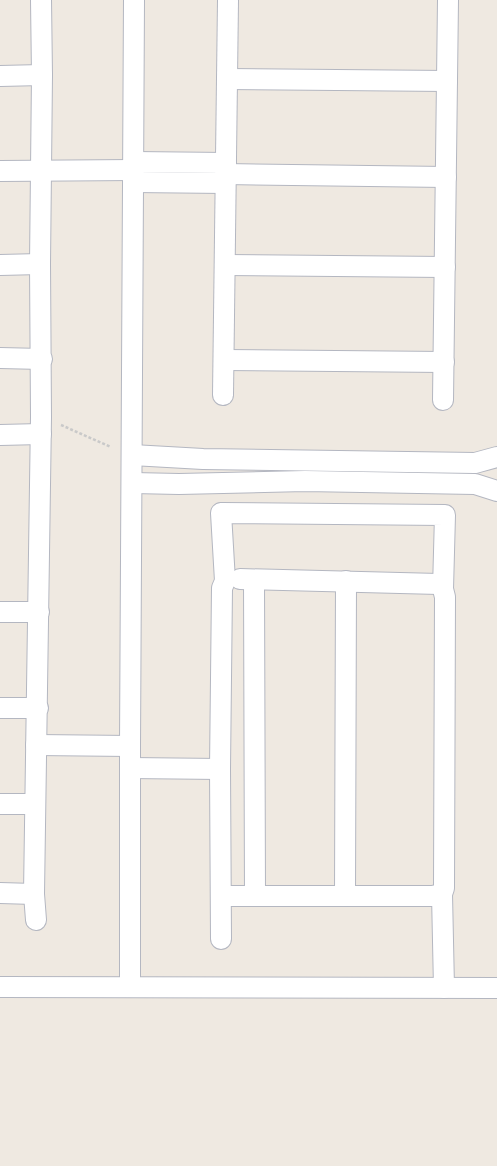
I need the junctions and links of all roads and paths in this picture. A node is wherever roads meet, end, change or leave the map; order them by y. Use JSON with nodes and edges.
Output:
{"nodes":[{"id":1,"x":41,"y":0,"type":"edge"},
{"id":2,"x":134,"y":0,"type":"edge"},
{"id":3,"x":228,"y":0,"type":"edge"},
{"id":4,"x":448,"y":0,"type":"edge"},
{"id":5,"x":42,"y":75,"type":"junction"},
{"id":6,"x":0,"y":76,"type":"edge"},
{"id":7,"x":227,"y":79,"type":"junction"},
{"id":8,"x":447,"y":81,"type":"junction"},
{"id":9,"x":0,"y":171,"type":"edge"},
{"id":10,"x":41,"y":171,"type":"junction"},
{"id":11,"x":134,"y":171,"type":"junction"},
{"id":12,"x":226,"y":173,"type":"junction"},
{"id":13,"x":446,"y":177,"type":"junction"},
{"id":14,"x":40,"y":264,"type":"junction"},
{"id":15,"x":0,"y":265,"type":"edge"},
{"id":16,"x":225,"y":265,"type":"junction"},
{"id":17,"x":445,"y":267,"type":"junction"},
{"id":18,"x":0,"y":358,"type":"edge"},
{"id":19,"x":42,"y":359,"type":"junction"},
{"id":20,"x":224,"y":360,"type":"junction"},
{"id":21,"x":444,"y":362,"type":"junction"},
{"id":22,"x":223,"y":395,"type":"dead end"},
{"id":23,"x":443,"y":400,"type":"dead end"},
{"id":24,"x":41,"y":426,"type":"junction"},
{"id":25,"x":0,"y":434,"type":"edge"},
{"id":26,"x":132,"y":455,"type":"junction"},
{"id":27,"x":497,"y":457,"type":"edge"},
{"id":28,"x":133,"y":483,"type":"junction"},
{"id":29,"x":497,"y":491,"type":"edge"},
{"id":30,"x":254,"y":580,"type":"junction"},
{"id":31,"x":224,"y":581,"type":"junction"},
{"id":32,"x":346,"y":581,"type":"junction"},
{"id":33,"x":443,"y":589,"type":"junction"},
{"id":34,"x":0,"y":612,"type":"edge"},
{"id":35,"x":39,"y":612,"type":"junction"},
{"id":36,"x":0,"y":708,"type":"edge"},
{"id":37,"x":38,"y":708,"type":"junction"},
{"id":38,"x":36,"y":745,"type":"junction"},
{"id":39,"x":130,"y":746,"type":"junction"},
{"id":40,"x":130,"y":768,"type":"junction"},
{"id":41,"x":220,"y":769,"type":"junction"},
{"id":42,"x":0,"y":804,"type":"edge"},
{"id":43,"x":35,"y":804,"type":"junction"},
{"id":44,"x":0,"y":893,"type":"edge"},
{"id":45,"x":34,"y":894,"type":"junction"},
{"id":46,"x":442,"y":894,"type":"junction"},
{"id":47,"x":220,"y":896,"type":"junction"},
{"id":48,"x":255,"y":896,"type":"junction"},
{"id":49,"x":346,"y":896,"type":"junction"},
{"id":50,"x":36,"y":920,"type":"dead end"},
{"id":51,"x":221,"y":939,"type":"dead end"},
{"id":52,"x":0,"y":987,"type":"edge"},
{"id":53,"x":130,"y":987,"type":"junction"},
{"id":54,"x":444,"y":988,"type":"junction"},
{"id":55,"x":497,"y":988,"type":"edge"}],
"edges":[{"from":1,"to":5,"type":"street"},
{"from":2,"to":11,"type":"street"},
{"from":3,"to":7,"type":"street"},
{"from":4,"to":8,"type":"street"},
{"from":5,"to":6,"type":"street"},
{"from":5,"to":10,"type":"street"},
{"from":7,"to":8,"type":"street"},
{"from":7,"to":12,"type":"street"},
{"from":8,"to":13,"type":"street"},
{"from":9,"to":10,"type":"street"},
{"from":10,"to":11,"type":"street"},
{"from":10,"to":14,"type":"street"},
{"from":11,"to":12,"type":"street"},
{"from":11,"to":26,"type":"street"},
{"from":12,"to":13,"type":"street"},
{"from":12,"to":16,"type":"street"},
{"from":13,"to":17,"type":"street"},
{"from":14,"to":15,"type":"street"},
{"from":14,"to":19,"type":"street"},
{"from":16,"to":17,"type":"street"},
{"from":16,"to":20,"type":"street"},
{"from":17,"to":21,"type":"street"},
{"from":18,"to":19,"type":"street"},
{"from":19,"to":24,"type":"street"},
{"from":20,"to":21,"type":"street"},
{"from":20,"to":22,"type":"street"},
{"from":21,"to":23,"type":"street"},
{"from":24,"to":25,"type":"street"},
{"from":24,"to":26,"type":"path"},
{"from":24,"to":35,"type":"street"},
{"from":26,"to":27,"type":"street"},
{"from":26,"to":28,"type":"street"},
{"from":28,"to":29,"type":"street"},
{"from":28,"to":39,"type":"street"},
{"from":30,"to":31,"type":"street"},
{"from":30,"to":32,"type":"street"},
{"from":30,"to":48,"type":"street"},
{"from":31,"to":33,"type":"street"},
{"from":31,"to":41,"type":"street"},
{"from":32,"to":33,"type":"street"},
{"from":32,"to":49,"type":"street"},
{"from":33,"to":46,"type":"street"},
{"from":34,"to":35,"type":"street"},
{"from":35,"to":37,"type":"street"},
{"from":36,"to":37,"type":"street"},
{"from":37,"to":38,"type":"street"},
{"from":38,"to":39,"type":"street"},
{"from":38,"to":43,"type":"street"},
{"from":39,"to":40,"type":"street"},
{"from":40,"to":41,"type":"street"},
{"from":40,"to":53,"type":"street"},
{"from":41,"to":47,"type":"street"},
{"from":42,"to":43,"type":"street"},
{"from":43,"to":45,"type":"street"},
{"from":44,"to":45,"type":"street"},
{"from":45,"to":50,"type":"street"},
{"from":46,"to":49,"type":"street"},
{"from":46,"to":54,"type":"street"},
{"from":47,"to":48,"type":"street"},
{"from":47,"to":51,"type":"street"},
{"from":48,"to":49,"type":"street"},
{"from":52,"to":53,"type":"street"},
{"from":53,"to":54,"type":"street"},
{"from":54,"to":55,"type":"street"}]}
